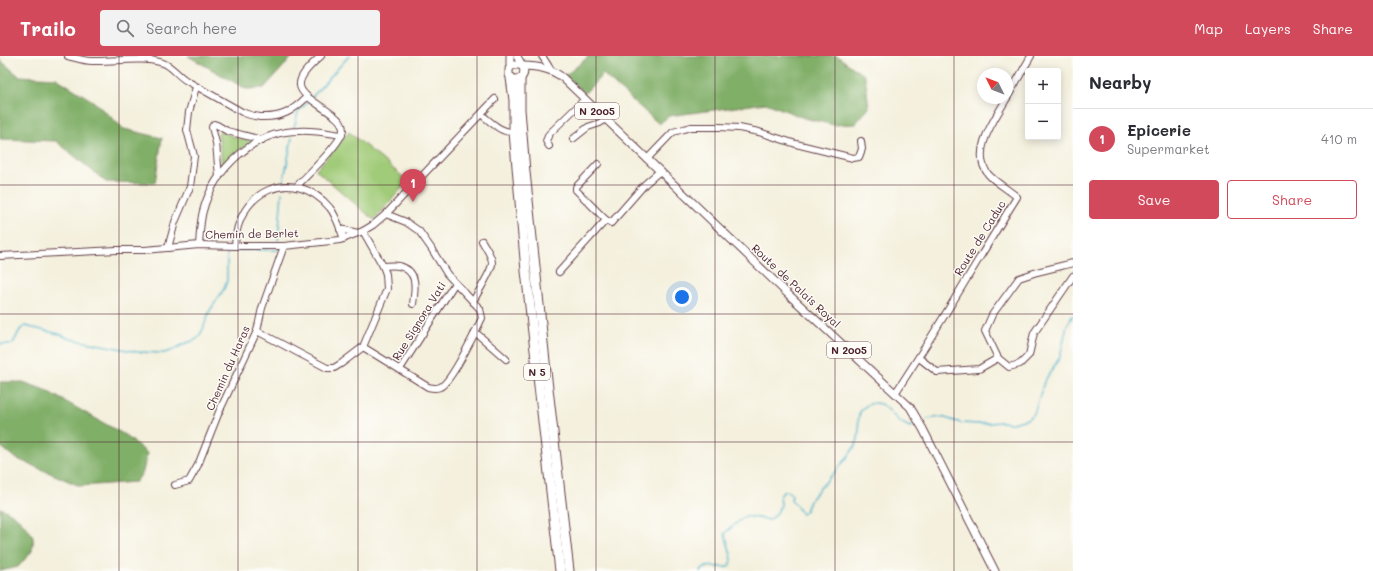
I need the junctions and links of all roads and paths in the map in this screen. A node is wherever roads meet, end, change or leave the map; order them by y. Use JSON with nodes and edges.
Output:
{"nodes":[{"id":1,"x":68,"y":56,"type":"edge"},
{"id":2,"x":321,"y":56,"type":"edge"},
{"id":3,"x":510,"y":56,"type":"edge"},
{"id":4,"x":516,"y":56,"type":"edge"},
{"id":5,"x":542,"y":56,"type":"edge"},
{"id":6,"x":1030,"y":56,"type":"edge"},
{"id":7,"x":521,"y":65,"type":"junction"},
{"id":8,"x":510,"y":67,"type":"junction"},
{"id":9,"x":551,"y":70,"type":"junction"},
{"id":10,"x":519,"y":77,"type":"junction"},
{"id":11,"x":196,"y":87,"type":"junction"},
{"id":12,"x":1013,"y":87,"type":"edge"},
{"id":13,"x":307,"y":97,"type":"junction"},
{"id":14,"x":495,"y":99,"type":"dead end"},
{"id":15,"x":585,"y":99,"type":"junction"},
{"id":16,"x":1004,"y":104,"type":"edge"},
{"id":17,"x":520,"y":111,"type":"junction"},
{"id":18,"x":482,"y":115,"type":"junction"},
{"id":19,"x":605,"y":119,"type":"junction"},
{"id":20,"x":514,"y":132,"type":"junction"},
{"id":21,"x":342,"y":135,"type":"junction"},
{"id":22,"x":573,"y":139,"type":"dead end"},
{"id":23,"x":262,"y":140,"type":"junction"},
{"id":24,"x":860,"y":141,"type":"dead end"},
{"id":25,"x":549,"y":146,"type":"dead end"},
{"id":26,"x":647,"y":159,"type":"junction"},
{"id":27,"x":598,"y":164,"type":"dead end"},
{"id":28,"x":660,"y":171,"type":"junction"},
{"id":29,"x":219,"y":178,"type":"junction"},
{"id":30,"x":296,"y":187,"type":"junction"},
{"id":31,"x":386,"y":214,"type":"junction"},
{"id":32,"x":609,"y":221,"type":"junction"},
{"id":33,"x":340,"y":229,"type":"junction"},
{"id":34,"x":361,"y":232,"type":"junction"},
{"id":35,"x":344,"y":239,"type":"junction"},
{"id":36,"x":482,"y":241,"type":"dead end"},
{"id":37,"x":199,"y":245,"type":"junction"},
{"id":38,"x":235,"y":246,"type":"junction"},
{"id":39,"x":284,"y":246,"type":"junction"},
{"id":40,"x":168,"y":248,"type":"junction"},
{"id":41,"x":0,"y":256,"type":"edge"},
{"id":42,"x":1073,"y":263,"type":"edge"},
{"id":43,"x":383,"y":266,"type":"junction"},
{"id":44,"x":559,"y":272,"type":"dead end"},
{"id":45,"x":1073,"y":276,"type":"edge"},
{"id":46,"x":455,"y":283,"type":"junction"},
{"id":47,"x":473,"y":302,"type":"junction"},
{"id":48,"x":413,"y":304,"type":"dead end"},
{"id":49,"x":258,"y":331,"type":"junction"},
{"id":50,"x":475,"y":332,"type":"junction"},
{"id":51,"x":363,"y":347,"type":"junction"},
{"id":52,"x":919,"y":358,"type":"junction"},
{"id":53,"x":998,"y":358,"type":"junction"},
{"id":54,"x":506,"y":359,"type":"dead end"},
{"id":55,"x":400,"y":369,"type":"junction"},
{"id":56,"x":896,"y":392,"type":"junction"},
{"id":57,"x":175,"y":485,"type":"dead end"},
{"id":58,"x":560,"y":571,"type":"edge"},
{"id":59,"x":569,"y":571,"type":"edge"},
{"id":60,"x":995,"y":571,"type":"edge"}],
"edges":[{"from":1,"to":11,"type":"street"},
{"from":2,"to":13,"type":"street"},
{"from":3,"to":8,"type":"main road","number":"N 5"},
{"from":4,"to":7,"type":"main road","number":"N 5"},
{"from":5,"to":9,"type":"street"},
{"from":6,"to":12,"type":"street","name":"Route de Caduc"},
{"from":7,"to":8,"type":"main road"},
{"from":7,"to":9,"type":"main road","name":"Route de Palais Royal","number":"N 2005"},
{"from":7,"to":10,"type":"main road","number":"N 5"},
{"from":8,"to":10,"type":"main road","number":"N 5"},
{"from":9,"to":10,"type":"main road"},
{"from":9,"to":15,"type":"main road","name":"Route de Palais Royal","number":"N 2005"},
{"from":10,"to":17,"type":"highway","number":"N 5"},
{"from":10,"to":20,"type":"highway","number":"N 5"},
{"from":11,"to":13,"type":"street"},
{"from":11,"to":40,"type":"street"},
{"from":13,"to":21,"type":"street"},
{"from":14,"to":18,"type":"street","name":"Chemin de Berlet"},
{"from":15,"to":19,"type":"main road","name":"Route de Palais Royal","number":"N 2005"},
{"from":15,"to":25,"type":"street"},
{"from":16,"to":52,"type":"street","name":"Route de Caduc"},
{"from":17,"to":20,"type":"highway"},
{"from":17,"to":59,"type":"highway","number":"N 5"},
{"from":18,"to":20,"type":"street"},
{"from":18,"to":31,"type":"street","name":"Chemin de Berlet"},
{"from":19,"to":22,"type":"street"},
{"from":19,"to":26,"type":"main road","name":"Route de Palais Royal","number":"N 2005"},
{"from":20,"to":58,"type":"highway","number":"N 5"},
{"from":21,"to":23,"type":"street"},
{"from":21,"to":30,"type":"street"},
{"from":23,"to":29,"type":"street"},
{"from":23,"to":29,"type":"street"},
{"from":24,"to":26,"type":"street"},
{"from":26,"to":28,"type":"main road","name":"Route de Palais Royal","number":"N 2005"},
{"from":27,"to":32,"type":"street"},
{"from":28,"to":32,"type":"street"},
{"from":28,"to":56,"type":"main road","name":"Route de Palais Royal","number":"N 2005"},
{"from":29,"to":37,"type":"street"},
{"from":30,"to":33,"type":"street"},
{"from":30,"to":38,"type":"street"},
{"from":31,"to":34,"type":"street","name":"Chemin de Berlet"},
{"from":31,"to":46,"type":"street"},
{"from":32,"to":44,"type":"street"},
{"from":33,"to":34,"type":"street"},
{"from":33,"to":35,"type":"street"},
{"from":34,"to":35,"type":"street","name":"Chemin de Berlet"},
{"from":34,"to":43,"type":"street"},
{"from":35,"to":39,"type":"street","name":"Chemin de Berlet"},
{"from":36,"to":47,"type":"street"},
{"from":37,"to":38,"type":"street","name":"Chemin de Berlet"},
{"from":37,"to":40,"type":"street","name":"Chemin de Berlet"},
{"from":38,"to":39,"type":"street","name":"Chemin de Berlet"},
{"from":39,"to":49,"type":"street","name":"Chemin du Haras"},
{"from":40,"to":41,"type":"street","name":"Chemin de Berlet"},
{"from":42,"to":53,"type":"street"},
{"from":43,"to":48,"type":"street"},
{"from":43,"to":51,"type":"street"},
{"from":45,"to":53,"type":"street"},
{"from":46,"to":47,"type":"street"},
{"from":46,"to":55,"type":"street","name":"Rue Signora Vati"},
{"from":47,"to":50,"type":"street"},
{"from":49,"to":51,"type":"street"},
{"from":49,"to":57,"type":"street","name":"Chemin du Haras"},
{"from":50,"to":54,"type":"street"},
{"from":50,"to":55,"type":"street"},
{"from":51,"to":55,"type":"street"},
{"from":52,"to":53,"type":"street"},
{"from":52,"to":56,"type":"street","name":"Route de Caduc"},
{"from":56,"to":60,"type":"main road","name":"Route de Palais Royal","number":"N 2005"}]}
